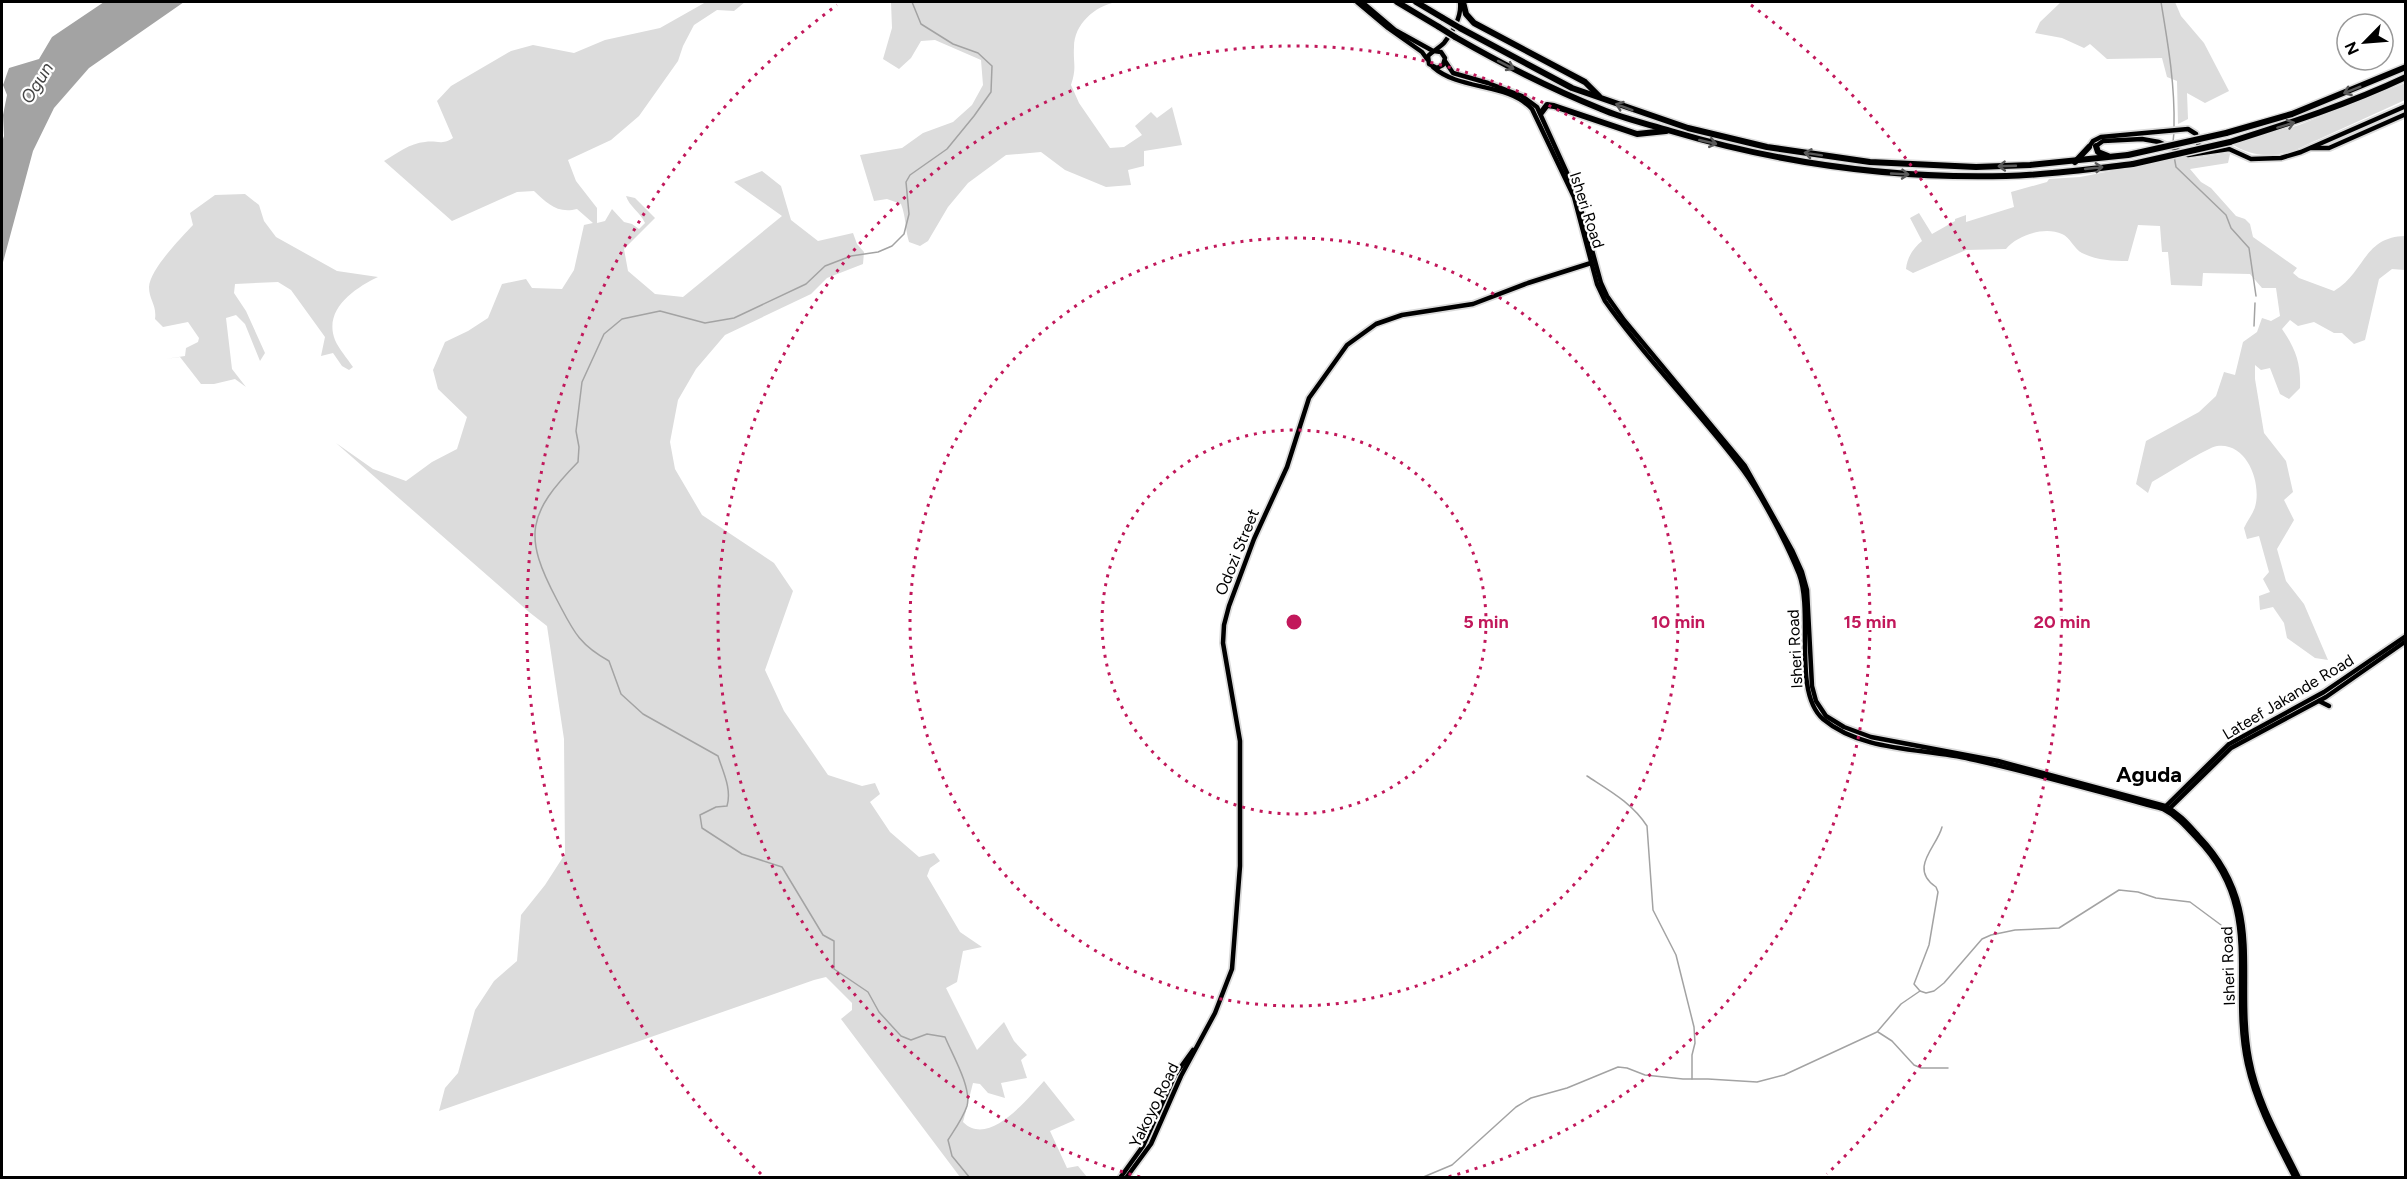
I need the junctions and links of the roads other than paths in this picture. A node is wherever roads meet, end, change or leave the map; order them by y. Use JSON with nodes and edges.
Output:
{"nodes":[{"id":1,"x":1357,"y":2,"type":"edge"},
{"id":2,"x":1362,"y":2,"type":"edge"},
{"id":3,"x":1397,"y":2,"type":"edge"},
{"id":4,"x":1416,"y":2,"type":"edge"},
{"id":5,"x":1460,"y":2,"type":"edge"},
{"id":6,"x":1443,"y":44,"type":"junction"},
{"id":7,"x":1434,"y":51,"type":"junction"},
{"id":8,"x":1444,"y":55,"type":"junction"},
{"id":9,"x":1427,"y":59,"type":"junction"},
{"id":10,"x":1445,"y":61,"type":"junction"},
{"id":11,"x":1433,"y":67,"type":"junction"},
{"id":12,"x":2406,"y":67,"type":"edge"},
{"id":13,"x":2406,"y":77,"type":"edge"},
{"id":14,"x":1602,"y":99,"type":"junction"},
{"id":15,"x":2406,"y":106,"type":"edge"},
{"id":16,"x":1540,"y":113,"type":"junction"},
{"id":17,"x":2406,"y":114,"type":"edge"},
{"id":18,"x":1672,"y":131,"type":"junction"},
{"id":19,"x":2156,"y":132,"type":"junction"},
{"id":20,"x":2155,"y":141,"type":"junction"},
{"id":21,"x":2092,"y":146,"type":"junction"},
{"id":22,"x":2308,"y":149,"type":"junction"},
{"id":23,"x":2201,"y":154,"type":"junction"},
{"id":24,"x":2111,"y":157,"type":"junction"},
{"id":25,"x":2075,"y":162,"type":"junction"},
{"id":26,"x":1591,"y":263,"type":"junction"},
{"id":27,"x":1707,"y":422,"type":"junction"},
{"id":28,"x":2406,"y":638,"type":"edge"},
{"id":29,"x":2319,"y":701,"type":"junction"},
{"id":30,"x":1816,"y":706,"type":"junction"},
{"id":31,"x":2329,"y":706,"type":"dead end"},
{"id":32,"x":2184,"y":788,"type":"junction"},
{"id":33,"x":2151,"y":802,"type":"junction"},
{"id":34,"x":2166,"y":809,"type":"junction"},
{"id":35,"x":1200,"y":1041,"type":"junction"},
{"id":36,"x":2247,"y":1052,"type":"junction"},
{"id":37,"x":1120,"y":1178,"type":"edge"},
{"id":38,"x":1126,"y":1178,"type":"edge"},
{"id":39,"x":2295,"y":1178,"type":"edge"},
{"id":40,"x":2299,"y":1178,"type":"edge"}],
"edges":[{"from":1,"to":9,"type":"main road","name":"Isheri Road"},
{"from":2,"to":7,"type":"main road"},
{"from":3,"to":18,"type":"highway","one_way":true,"bridge":true},
{"from":4,"to":14,"type":"highway","bridge":true},
{"from":5,"to":6,"type":"main road"},
{"from":5,"to":14,"type":"highway"},
{"from":6,"to":7,"type":"main road"},
{"from":6,"to":8,"type":"main road"},
{"from":7,"to":8,"type":"main road"},
{"from":7,"to":9,"type":"main road"},
{"from":8,"to":10,"type":"main road"},
{"from":9,"to":11,"type":"main road","name":"Isheri Road"},
{"from":10,"to":11,"type":"main road"},
{"from":10,"to":16,"type":"main road","name":"Isheri Road"},
{"from":11,"to":26,"type":"main road","name":"Isheri Road"},
{"from":12,"to":24,"type":"highway","one_way":true,"bridge":true},
{"from":18,"to":13,"type":"highway","one_way":true,"bridge":true},
{"from":25,"to":14,"type":"highway","one_way":true},
{"from":15,"to":22,"type":"main road"},
{"from":16,"to":18,"type":"highway"},
{"from":16,"to":27,"type":"main road","name":"Isheri Road"},
{"from":17,"to":22,"type":"main road"},
{"from":19,"to":20,"type":"main road"},
{"from":19,"to":21,"type":"main road"},
{"from":19,"to":23,"type":"main road"},
{"from":20,"to":21,"type":"main road"},
{"from":20,"to":23,"type":"main road"},
{"from":21,"to":24,"type":"highway"},
{"from":21,"to":25,"type":"highway"},
{"from":22,"to":23,"type":"main road"},
{"from":24,"to":25,"type":"highway"},
{"from":26,"to":27,"type":"main road","name":"Isheri Road"},
{"from":26,"to":35,"type":"main road","name":"Odozi Street"},
{"from":27,"to":30,"type":"main road","name":"Isheri Road"},
{"from":28,"to":29,"type":"main road","name":"Lateef Jakande Road"},
{"from":28,"to":32,"type":"main road","name":"Lateef Jakande Road"},
{"from":29,"to":31,"type":"main road"},
{"from":29,"to":34,"type":"main road","name":"Lateef Jakande Road"},
{"from":30,"to":33,"type":"main road","name":"Isheri Road"},
{"from":30,"to":34,"type":"main road","name":"Isheri Road"},
{"from":32,"to":33,"type":"main road"},
{"from":32,"to":34,"type":"main road","name":"Lateef Jakande Road"},
{"from":33,"to":34,"type":"main road","name":"Isheri Road"},
{"from":34,"to":36,"type":"main road","name":"Isheri Road"},
{"from":35,"to":37,"type":"main road"},
{"from":35,"to":38,"type":"main road","name":"Yakoyo Road"},
{"from":36,"to":39,"type":"main road","name":"Isheri Road"},
{"from":36,"to":40,"type":"main road","name":"Isheri Road"}]}
